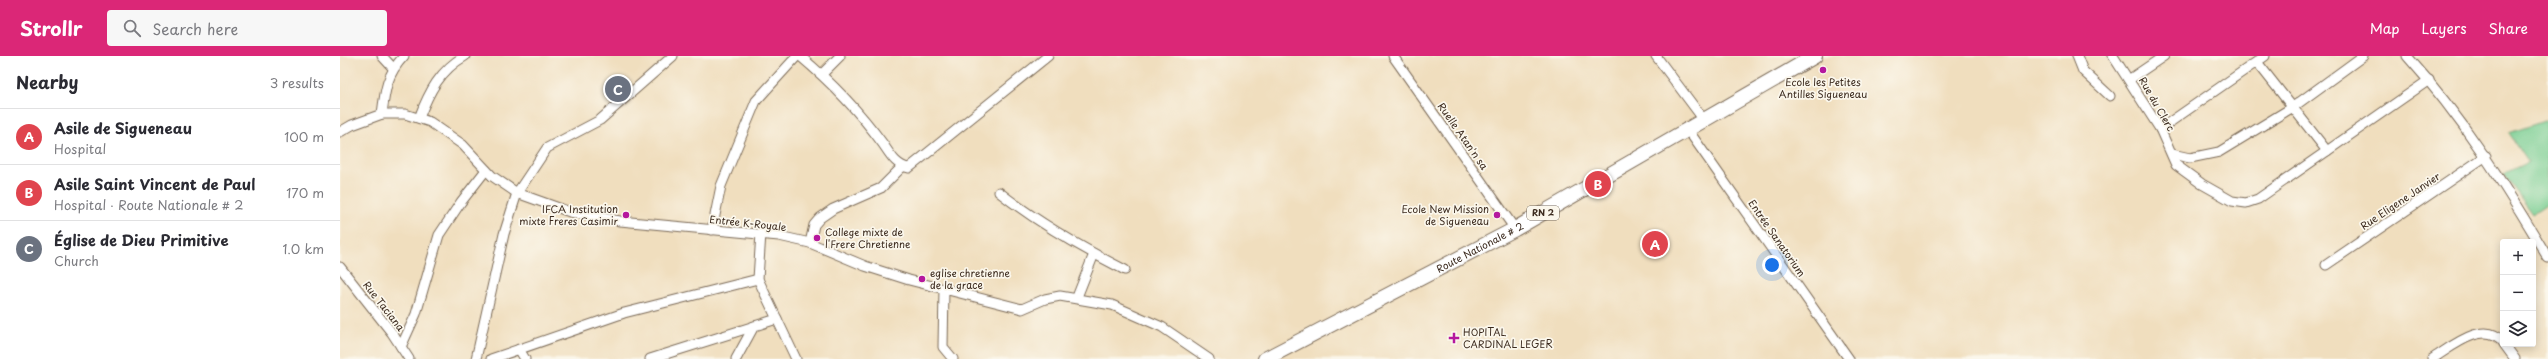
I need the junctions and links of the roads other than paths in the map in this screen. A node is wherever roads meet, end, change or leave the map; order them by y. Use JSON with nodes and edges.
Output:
{"nodes":[{"id":1,"x":382,"y":56,"type":"edge"},
{"id":2,"x":404,"y":56,"type":"edge"},
{"id":3,"x":465,"y":56,"type":"edge"},
{"id":4,"x":673,"y":56,"type":"edge"},
{"id":5,"x":797,"y":56,"type":"edge"},
{"id":6,"x":800,"y":56,"type":"edge"},
{"id":7,"x":840,"y":56,"type":"edge"},
{"id":8,"x":1048,"y":56,"type":"edge"},
{"id":9,"x":1393,"y":56,"type":"edge"},
{"id":10,"x":1656,"y":56,"type":"edge"},
{"id":11,"x":2077,"y":56,"type":"edge"},
{"id":12,"x":2113,"y":56,"type":"edge"},
{"id":13,"x":2164,"y":56,"type":"edge"},
{"id":14,"x":2265,"y":56,"type":"edge"},
{"id":15,"x":2363,"y":56,"type":"edge"},
{"id":16,"x":2407,"y":56,"type":"edge"},
{"id":17,"x":1811,"y":57,"type":"edge"},
{"id":18,"x":2257,"y":62,"type":"junction"},
{"id":19,"x":393,"y":68,"type":"junction"},
{"id":20,"x":822,"y":74,"type":"junction"},
{"id":21,"x":2130,"y":79,"type":"junction"},
{"id":22,"x":2428,"y":80,"type":"junction"},
{"id":23,"x":2110,"y":96,"type":"dead end"},
{"id":24,"x":2293,"y":107,"type":"junction"},
{"id":25,"x":382,"y":114,"type":"junction"},
{"id":26,"x":419,"y":118,"type":"junction"},
{"id":27,"x":1704,"y":120,"type":"junction"},
{"id":28,"x":2160,"y":129,"type":"junction"},
{"id":29,"x":1688,"y":130,"type":"junction"},
{"id":30,"x":340,"y":132,"type":"edge"},
{"id":31,"x":2327,"y":151,"type":"junction"},
{"id":32,"x":2172,"y":154,"type":"junction"},
{"id":33,"x":2486,"y":156,"type":"junction"},
{"id":34,"x":902,"y":167,"type":"junction"},
{"id":35,"x":486,"y":170,"type":"junction"},
{"id":36,"x":999,"y":192,"type":"dead end"},
{"id":37,"x":517,"y":193,"type":"junction"},
{"id":38,"x":1515,"y":229,"type":"junction"},
{"id":39,"x":712,"y":230,"type":"junction"},
{"id":40,"x":761,"y":234,"type":"junction"},
{"id":41,"x":810,"y":243,"type":"junction"},
{"id":42,"x":1094,"y":254,"type":"junction"},
{"id":43,"x":2548,"y":258,"type":"edge"},
{"id":44,"x":2326,"y":265,"type":"dead end"},
{"id":45,"x":340,"y":267,"type":"edge"},
{"id":46,"x":1124,"y":270,"type":"dead end"},
{"id":47,"x":758,"y":279,"type":"junction"},
{"id":48,"x":944,"y":289,"type":"junction"},
{"id":49,"x":1077,"y":297,"type":"junction"},
{"id":50,"x":777,"y":319,"type":"junction"},
{"id":51,"x":754,"y":326,"type":"junction"},
{"id":52,"x":2500,"y":340,"type":"edge"},
{"id":53,"x":401,"y":347,"type":"junction"},
{"id":54,"x":2507,"y":347,"type":"edge"},
{"id":55,"x":519,"y":349,"type":"junction"},
{"id":56,"x":409,"y":359,"type":"edge"},
{"id":57,"x":476,"y":359,"type":"edge"},
{"id":58,"x":491,"y":359,"type":"edge"},
{"id":59,"x":525,"y":359,"type":"edge"},
{"id":60,"x":650,"y":359,"type":"edge"},
{"id":61,"x":736,"y":359,"type":"edge"},
{"id":62,"x":796,"y":359,"type":"edge"},
{"id":63,"x":953,"y":359,"type":"edge"},
{"id":64,"x":1209,"y":359,"type":"edge"},
{"id":65,"x":1264,"y":359,"type":"edge"},
{"id":66,"x":1849,"y":359,"type":"edge"},
{"id":67,"x":2432,"y":359,"type":"edge"},
{"id":68,"x":2515,"y":359,"type":"edge"}],
"edges":[{"from":1,"to":19,"type":"street"},
{"from":2,"to":19,"type":"street"},
{"from":3,"to":26,"type":"street"},
{"from":4,"to":37,"type":"street"},
{"from":5,"to":39,"type":"street"},
{"from":6,"to":20,"type":"street"},
{"from":7,"to":20,"type":"street"},
{"from":8,"to":34,"type":"street"},
{"from":9,"to":38,"type":"street","name":"Ruelle Atan'n sa"},
{"from":10,"to":27,"type":"street"},
{"from":11,"to":23,"type":"street"},
{"from":12,"to":21,"type":"street","name":"Rue du Clerc"},
{"from":13,"to":21,"type":"street"},
{"from":14,"to":18,"type":"street"},
{"from":15,"to":24,"type":"street"},
{"from":16,"to":22,"type":"street"},
{"from":17,"to":27,"type":"main road","name":"Route Nationale # 2","number":"RN 2"},
{"from":18,"to":24,"type":"street"},
{"from":18,"to":28,"type":"street"},
{"from":19,"to":25,"type":"street"},
{"from":20,"to":34,"type":"street"},
{"from":21,"to":28,"type":"street","name":"Rue du Clerc"},
{"from":22,"to":31,"type":"street"},
{"from":22,"to":33,"type":"street"},
{"from":24,"to":31,"type":"street"},
{"from":24,"to":32,"type":"street"},
{"from":25,"to":26,"type":"street","name":"Entrée K-Royale"},
{"from":25,"to":30,"type":"street","name":"Entrée K-Royale"},
{"from":26,"to":35,"type":"street","name":"Entrée K-Royale"},
{"from":27,"to":29,"type":"main road","name":"Route Nationale # 2","number":"RN 2"},
{"from":28,"to":32,"type":"street","name":"Rue du Clerc"},
{"from":29,"to":38,"type":"main road","name":"Route Nationale # 2","number":"RN 2"},
{"from":29,"to":66,"type":"street","name":"Entrée Sanatorium"},
{"from":31,"to":32,"type":"street","name":"Rue du Clerc"},
{"from":33,"to":43,"type":"street"},
{"from":33,"to":44,"type":"street","name":"Rue Eligene Janvier"},
{"from":34,"to":41,"type":"street"},
{"from":35,"to":37,"type":"street","name":"Entrée K-Royale"},
{"from":35,"to":53,"type":"street"},
{"from":36,"to":42,"type":"street"},
{"from":37,"to":39,"type":"street","name":"Entrée K-Royale"},
{"from":37,"to":57,"type":"street"},
{"from":38,"to":65,"type":"main road","name":"Route Nationale # 2","number":"RN 2"},
{"from":39,"to":40,"type":"street","name":"Entrée K-Royale"},
{"from":40,"to":41,"type":"street","name":"Entrée K-Royale"},
{"from":40,"to":47,"type":"street"},
{"from":41,"to":48,"type":"street","name":"Entrée K-Royale"},
{"from":42,"to":46,"type":"street"},
{"from":42,"to":49,"type":"street"},
{"from":45,"to":53,"type":"street","name":"Rue Taciana"},
{"from":47,"to":50,"type":"street"},
{"from":47,"to":55,"type":"street"},
{"from":48,"to":49,"type":"street","name":"Entrée K-Royale"},
{"from":48,"to":63,"type":"street"},
{"from":49,"to":64,"type":"street","name":"Entrée K-Royale"},
{"from":50,"to":51,"type":"street"},
{"from":50,"to":62,"type":"street"},
{"from":51,"to":60,"type":"street"},
{"from":51,"to":61,"type":"street"},
{"from":52,"to":67,"type":"street"},
{"from":53,"to":56,"type":"street","name":"Rue Taciana"},
{"from":54,"to":68,"type":"street"},
{"from":55,"to":58,"type":"street"},
{"from":55,"to":59,"type":"street"}]}
